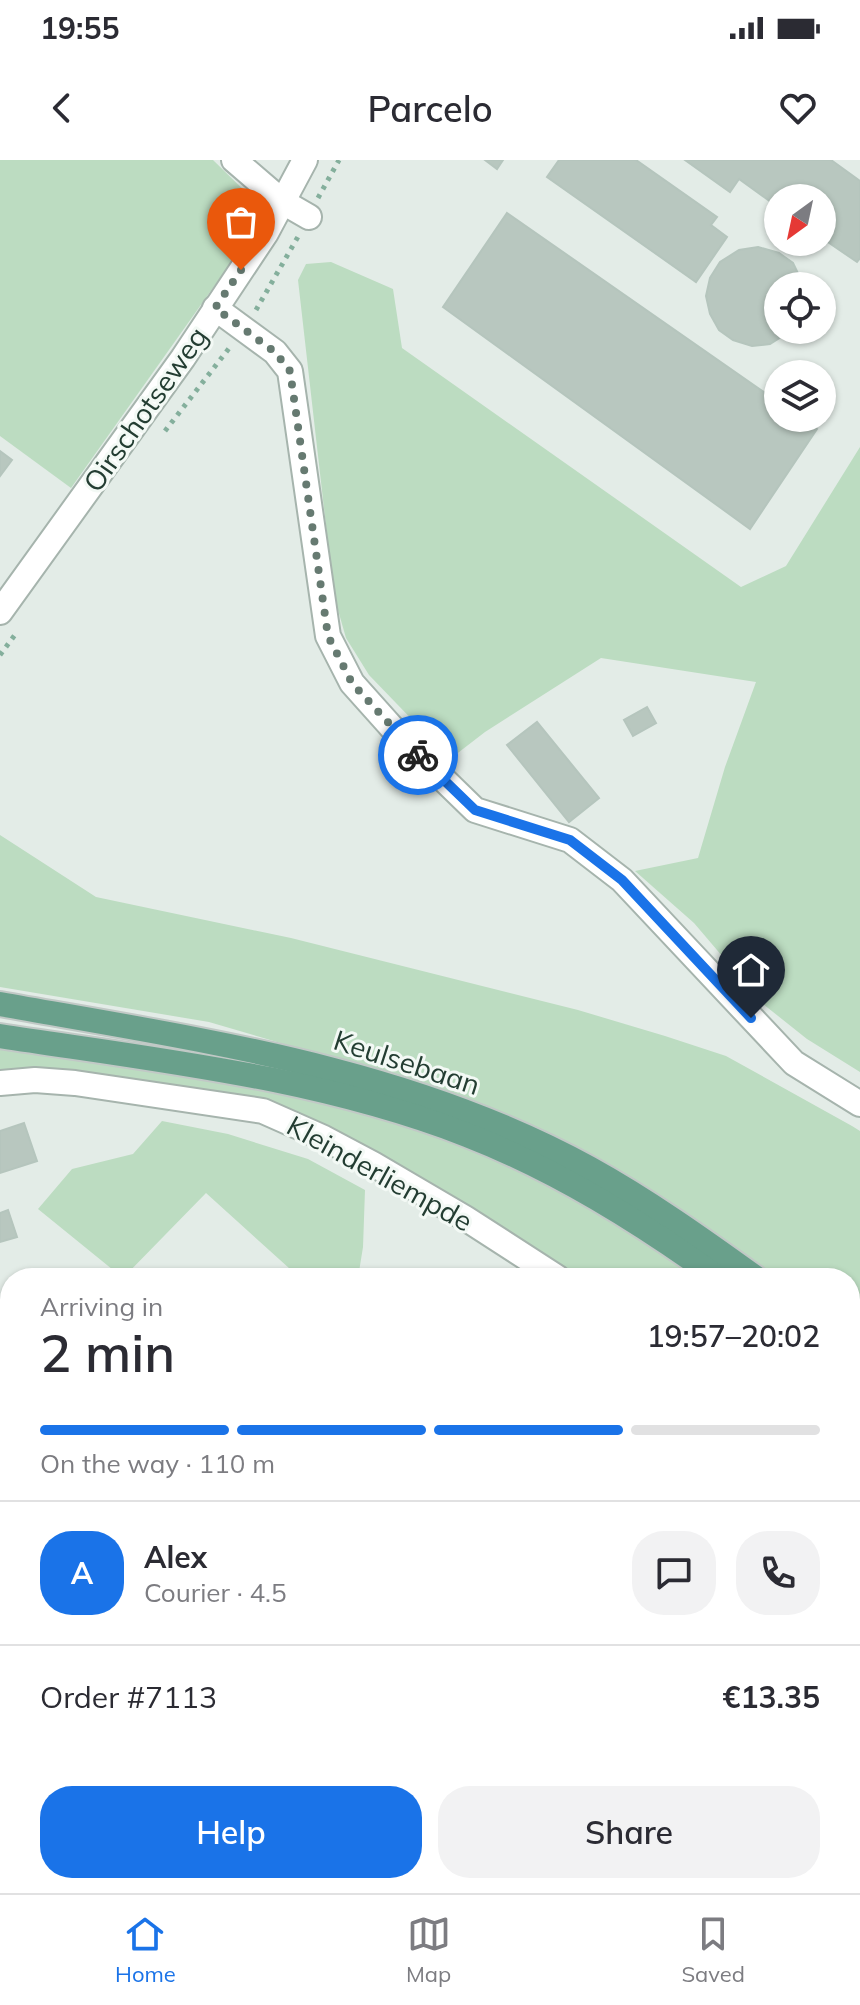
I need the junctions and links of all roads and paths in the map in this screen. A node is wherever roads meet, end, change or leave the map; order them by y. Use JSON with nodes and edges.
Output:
{"nodes":[{"id":1,"x":234,"y":160,"type":"edge"},
{"id":2,"x":305,"y":160,"type":"edge"},
{"id":3,"x":283,"y":202,"type":"junction"},
{"id":4,"x":309,"y":217,"type":"dead end"},
{"id":5,"x":215,"y":308,"type":"junction"},
{"id":6,"x":0,"y":612,"type":"edge"},
{"id":7,"x":0,"y":1004,"type":"edge"},
{"id":8,"x":0,"y":1036,"type":"edge"},
{"id":9,"x":0,"y":1083,"type":"edge"},
{"id":10,"x":860,"y":1104,"type":"edge"},
{"id":11,"x":542,"y":1268,"type":"edge"},
{"id":12,"x":704,"y":1268,"type":"edge"},
{"id":13,"x":742,"y":1268,"type":"edge"}],
"edges":[{"from":1,"to":3,"type":"street"},
{"from":2,"to":3,"type":"street","name":"Oirschotseweg"},
{"from":3,"to":4,"type":"street"},
{"from":3,"to":5,"type":"street","name":"Oirschotseweg"},
{"from":5,"to":6,"type":"street","name":"Oirschotseweg"},
{"from":5,"to":10,"type":"street"},
{"from":7,"to":13,"type":"main road","name":"Keulsebaan"},
{"from":8,"to":12,"type":"main road","name":"Keulsebaan"},
{"from":9,"to":11,"type":"street","name":"Kleinderliempde"}]}
